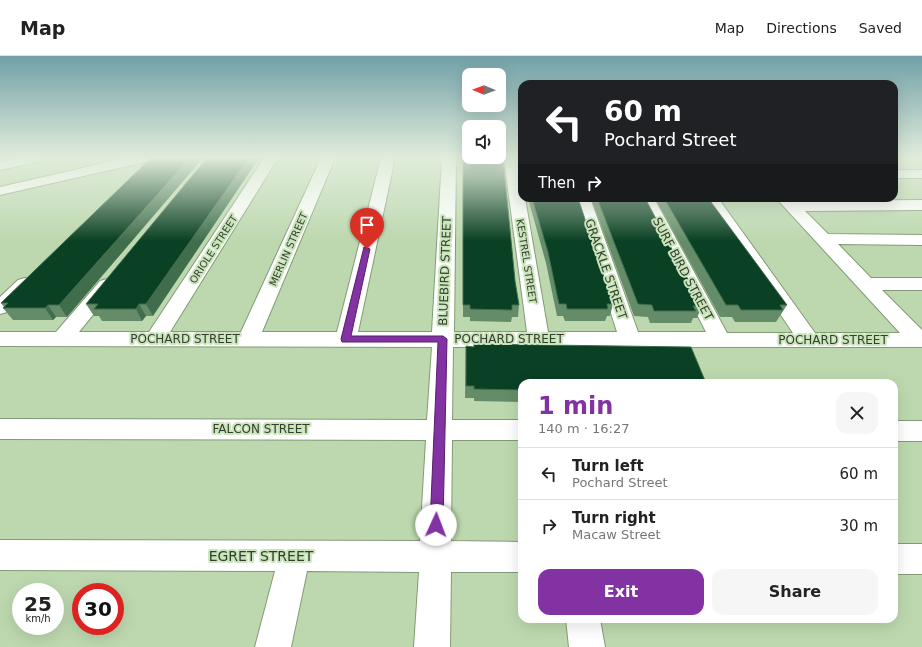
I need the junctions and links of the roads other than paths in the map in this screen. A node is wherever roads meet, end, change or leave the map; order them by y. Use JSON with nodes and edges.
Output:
{"nodes":[{"id":1,"x":24,"y":186,"type":"edge"},
{"id":2,"x":253,"y":186,"type":"edge"},
{"id":3,"x":316,"y":186,"type":"edge"},
{"id":4,"x":382,"y":186,"type":"edge"},
{"id":5,"x":449,"y":186,"type":"edge"},
{"id":6,"x":515,"y":186,"type":"edge"},
{"id":7,"x":0,"y":191,"type":"edge"},
{"id":8,"x":583,"y":202,"type":"edge"},
{"id":9,"x":648,"y":202,"type":"edge"},
{"id":10,"x":713,"y":202,"type":"edge"},
{"id":11,"x":788,"y":202,"type":"edge"},
{"id":12,"x":922,"y":206,"type":"edge"},
{"id":13,"x":824,"y":239,"type":"junction"},
{"id":14,"x":922,"y":240,"type":"edge"},
{"id":15,"x":117,"y":273,"type":"edge"},
{"id":16,"x":34,"y":275,"type":"edge"},
{"id":17,"x":866,"y":284,"type":"junction"},
{"id":18,"x":922,"y":284,"type":"edge"},
{"id":19,"x":0,"y":308,"type":"edge"},
{"id":20,"x":0,"y":339,"type":"edge"},
{"id":21,"x":62,"y":339,"type":"junction"},
{"id":22,"x":155,"y":339,"type":"junction"},
{"id":23,"x":248,"y":339,"type":"junction"},
{"id":24,"x":346,"y":339,"type":"junction"},
{"id":25,"x":443,"y":339,"type":"junction"},
{"id":26,"x":630,"y":339,"type":"junction"},
{"id":27,"x":539,"y":340,"type":"junction"},
{"id":28,"x":720,"y":340,"type":"junction"},
{"id":29,"x":809,"y":340,"type":"junction"},
{"id":30,"x":921,"y":340,"type":"edge"},
{"id":31,"x":0,"y":429,"type":"edge"},
{"id":32,"x":440,"y":430,"type":"junction"},
{"id":33,"x":518,"y":430,"type":"edge"},
{"id":34,"x":898,"y":431,"type":"edge"},
{"id":35,"x":922,"y":431,"type":"edge"},
{"id":36,"x":0,"y":555,"type":"edge"},
{"id":37,"x":295,"y":556,"type":"junction"},
{"id":38,"x":435,"y":557,"type":"junction"},
{"id":39,"x":518,"y":557,"type":"edge"},
{"id":40,"x":898,"y":558,"type":"edge"},
{"id":41,"x":922,"y":559,"type":"edge"},
{"id":42,"x":584,"y":623,"type":"edge"},
{"id":43,"x":274,"y":647,"type":"edge"},
{"id":44,"x":432,"y":647,"type":"edge"},
{"id":45,"x":588,"y":647,"type":"edge"}],
"edges":[{"from":1,"to":7,"type":"street"},
{"from":2,"to":22,"type":"street","name":"ORIOLE STREET"},
{"from":3,"to":23,"type":"street","name":"MERLIN STREET"},
{"from":4,"to":24,"type":"street"},
{"from":5,"to":25,"type":"street","name":"BLUEBIRD STREET"},
{"from":6,"to":27,"type":"street","name":"KESTREL STREET"},
{"from":8,"to":26,"type":"street","name":"GRACKLE STREET"},
{"from":9,"to":28,"type":"street","name":"SURF BIRD STREET"},
{"from":10,"to":29,"type":"street"},
{"from":11,"to":12,"type":"street"},
{"from":11,"to":13,"type":"street"},
{"from":13,"to":14,"type":"street"},
{"from":13,"to":17,"type":"street"},
{"from":15,"to":21,"type":"street"},
{"from":16,"to":19,"type":"street"},
{"from":17,"to":18,"type":"street"},
{"from":17,"to":30,"type":"street"},
{"from":20,"to":21,"type":"street","name":"POCHARD STREET"},
{"from":21,"to":22,"type":"street","name":"POCHARD STREET"},
{"from":22,"to":23,"type":"street","name":"POCHARD STREET"},
{"from":23,"to":24,"type":"street","name":"POCHARD STREET"},
{"from":24,"to":25,"type":"street","name":"POCHARD STREET"},
{"from":25,"to":27,"type":"street","name":"POCHARD STREET"},
{"from":25,"to":32,"type":"street","name":"BLUEBIRD STREET"},
{"from":26,"to":27,"type":"street","name":"POCHARD STREET"},
{"from":26,"to":28,"type":"street","name":"POCHARD STREET"},
{"from":28,"to":29,"type":"street","name":"POCHARD STREET"},
{"from":29,"to":30,"type":"street","name":"POCHARD STREET"},
{"from":31,"to":32,"type":"street","name":"FALCON STREET"},
{"from":32,"to":33,"type":"street","name":"FALCON STREET"},
{"from":32,"to":38,"type":"street","name":"BLUEBIRD STREET"},
{"from":34,"to":35,"type":"street"},
{"from":36,"to":37,"type":"street","name":"EGRET STREET"},
{"from":37,"to":38,"type":"street","name":"EGRET STREET"},
{"from":37,"to":43,"type":"street"},
{"from":38,"to":39,"type":"street","name":"EGRET STREET"},
{"from":38,"to":44,"type":"street","name":"BLUEBIRD STREET"},
{"from":40,"to":41,"type":"street"},
{"from":42,"to":45,"type":"street"}]}
